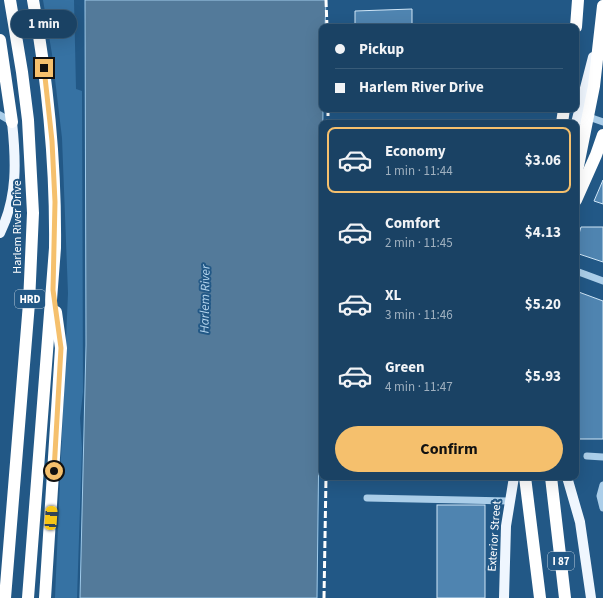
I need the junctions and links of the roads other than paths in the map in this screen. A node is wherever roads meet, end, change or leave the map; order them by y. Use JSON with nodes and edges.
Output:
{"nodes":[{"id":1,"x":10,"y":0,"type":"edge"},
{"id":2,"x":33,"y":0,"type":"edge"},
{"id":3,"x":578,"y":0,"type":"edge"},
{"id":4,"x":603,"y":6,"type":"edge"},
{"id":5,"x":576,"y":24,"type":"edge"},
{"id":6,"x":603,"y":24,"type":"edge"},
{"id":7,"x":0,"y":40,"type":"edge"},
{"id":8,"x":579,"y":111,"type":"edge"},
{"id":9,"x":0,"y":115,"type":"edge"},
{"id":10,"x":577,"y":118,"type":"edge"},
{"id":11,"x":12,"y":122,"type":"junction"},
{"id":12,"x":603,"y":122,"type":"edge"},
{"id":13,"x":603,"y":136,"type":"edge"},
{"id":14,"x":603,"y":147,"type":"edge"},
{"id":15,"x":579,"y":161,"type":"edge"},
{"id":16,"x":579,"y":193,"type":"edge"},
{"id":17,"x":579,"y":200,"type":"edge"},
{"id":18,"x":0,"y":233,"type":"edge"},
{"id":19,"x":579,"y":272,"type":"edge"},
{"id":20,"x":603,"y":280,"type":"edge"},
{"id":21,"x":53,"y":290,"type":"junction"},
{"id":22,"x":587,"y":456,"type":"dead end"},
{"id":23,"x":603,"y":457,"type":"edge"},
{"id":24,"x":513,"y":480,"type":"edge"},
{"id":25,"x":525,"y":480,"type":"edge"},
{"id":26,"x":551,"y":480,"type":"edge"},
{"id":27,"x":568,"y":480,"type":"edge"},
{"id":28,"x":603,"y":485,"type":"edge"},
{"id":29,"x":367,"y":498,"type":"dead end"},
{"id":30,"x":509,"y":501,"type":"junction"},
{"id":31,"x":603,"y":508,"type":"edge"},
{"id":32,"x":538,"y":584,"type":"junction"},
{"id":33,"x":5,"y":598,"type":"edge"},
{"id":34,"x":28,"y":598,"type":"edge"},
{"id":35,"x":45,"y":598,"type":"edge"},
{"id":36,"x":504,"y":598,"type":"edge"},
{"id":37,"x":535,"y":598,"type":"edge"},
{"id":38,"x":540,"y":598,"type":"edge"},
{"id":39,"x":565,"y":598,"type":"edge"},
{"id":40,"x":591,"y":598,"type":"edge"}],
"edges":[{"from":1,"to":33,"type":"highway","name":"Harlem River Drive","number":"HRD"},
{"from":2,"to":21,"type":"highway","number":"HRD"},
{"from":3,"to":5,"type":"highway"},
{"from":4,"to":15,"type":"highway","bridge":true},
{"from":6,"to":8,"type":"main road"},
{"from":7,"to":11,"type":"highway"},
{"from":9,"to":11,"type":"street"},
{"from":10,"to":12,"type":"street"},
{"from":11,"to":18,"type":"main road"},
{"from":13,"to":16,"type":"highway"},
{"from":14,"to":17,"type":"main road"},
{"from":19,"to":20,"type":"street"},
{"from":21,"to":34,"type":"highway","number":"HRD"},
{"from":21,"to":35,"type":"highway"},
{"from":22,"to":23,"type":"street"},
{"from":24,"to":30,"type":"main road","name":"Exterior Street"},
{"from":25,"to":32,"type":"highway","number":"I 87"},
{"from":26,"to":39,"type":"highway","number":"I 87"},
{"from":27,"to":40,"type":"main road"},
{"from":28,"to":31,"type":"street"},
{"from":29,"to":30,"type":"street"},
{"from":30,"to":36,"type":"main road","name":"Exterior Street"},
{"from":32,"to":37,"type":"highway"},
{"from":32,"to":38,"type":"highway","number":"I 87"}]}
